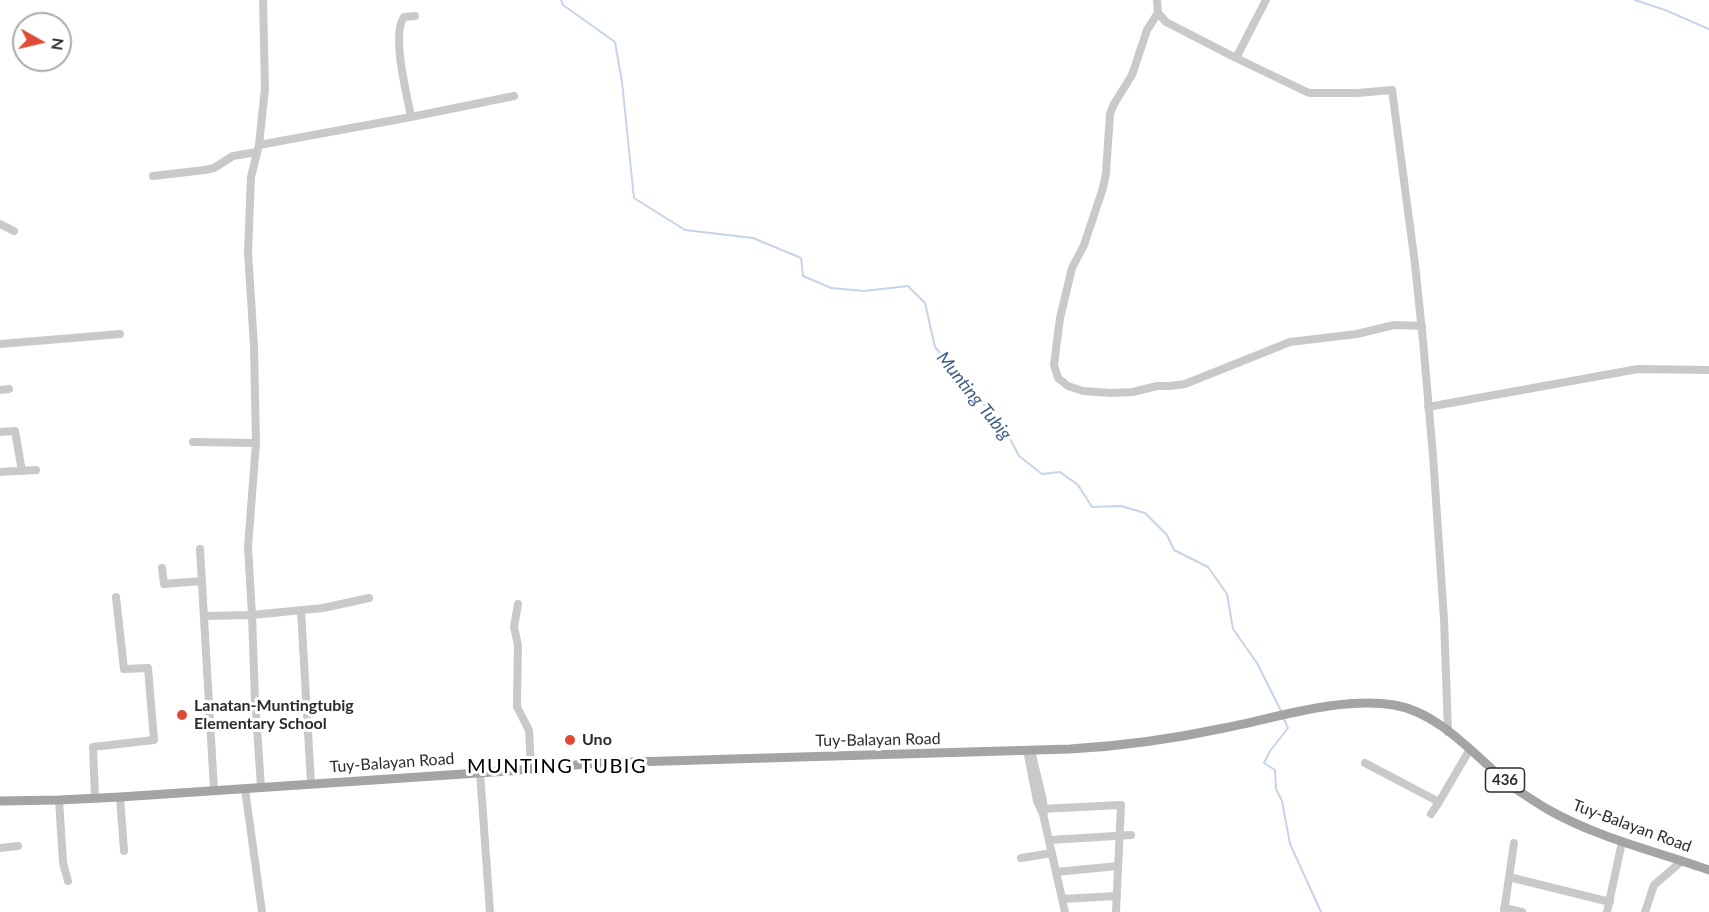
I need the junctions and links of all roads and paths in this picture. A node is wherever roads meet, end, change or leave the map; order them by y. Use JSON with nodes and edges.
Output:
{"nodes":[{"id":1,"x":263,"y":0,"type":"edge"},
{"id":2,"x":1157,"y":0,"type":"edge"},
{"id":3,"x":1266,"y":0,"type":"edge"},
{"id":4,"x":1158,"y":13,"type":"junction"},
{"id":5,"x":415,"y":16,"type":"dead end"},
{"id":6,"x":1236,"y":58,"type":"junction"},
{"id":7,"x":514,"y":96,"type":"dead end"},
{"id":8,"x":411,"y":117,"type":"junction"},
{"id":9,"x":258,"y":148,"type":"junction"},
{"id":10,"x":153,"y":176,"type":"dead end"},
{"id":11,"x":0,"y":224,"type":"edge"},
{"id":12,"x":14,"y":231,"type":"dead end"},
{"id":13,"x":1422,"y":326,"type":"junction"},
{"id":14,"x":120,"y":334,"type":"dead end"},
{"id":15,"x":0,"y":344,"type":"edge"},
{"id":16,"x":1709,"y":370,"type":"edge"},
{"id":17,"x":1428,"y":407,"type":"junction"},
{"id":18,"x":0,"y":432,"type":"edge"},
{"id":19,"x":193,"y":442,"type":"dead end"},
{"id":20,"x":256,"y":444,"type":"junction"},
{"id":21,"x":36,"y":470,"type":"dead end"},
{"id":22,"x":22,"y":471,"type":"junction"},
{"id":23,"x":0,"y":472,"type":"edge"},
{"id":24,"x":200,"y":549,"type":"dead end"},
{"id":25,"x":162,"y":568,"type":"dead end"},
{"id":26,"x":202,"y":581,"type":"junction"},
{"id":27,"x":116,"y":597,"type":"dead end"},
{"id":28,"x":369,"y":598,"type":"dead end"},
{"id":29,"x":518,"y":604,"type":"dead end"},
{"id":30,"x":301,"y":610,"type":"junction"},
{"id":31,"x":252,"y":615,"type":"junction"},
{"id":32,"x":204,"y":616,"type":"junction"},
{"id":33,"x":1448,"y":732,"type":"junction"},
{"id":34,"x":1470,"y":749,"type":"junction"},
{"id":35,"x":1029,"y":750,"type":"junction"},
{"id":36,"x":1365,"y":763,"type":"dead end"},
{"id":37,"x":531,"y":769,"type":"junction"},
{"id":38,"x":480,"y":772,"type":"junction"},
{"id":39,"x":311,"y":784,"type":"junction"},
{"id":40,"x":261,"y":788,"type":"junction"},
{"id":41,"x":245,"y":789,"type":"junction"},
{"id":42,"x":214,"y":790,"type":"junction"},
{"id":43,"x":120,"y":797,"type":"junction"},
{"id":44,"x":95,"y":798,"type":"junction"},
{"id":45,"x":59,"y":800,"type":"junction"},
{"id":46,"x":0,"y":801,"type":"edge"},
{"id":47,"x":1439,"y":802,"type":"junction"},
{"id":48,"x":1043,"y":811,"type":"junction"},
{"id":49,"x":1431,"y":814,"type":"dead end"},
{"id":50,"x":1131,"y":835,"type":"dead end"},
{"id":51,"x":1120,"y":836,"type":"junction"},
{"id":52,"x":1050,"y":840,"type":"junction"},
{"id":53,"x":1622,"y":842,"type":"junction"},
{"id":54,"x":1514,"y":843,"type":"dead end"},
{"id":55,"x":18,"y":846,"type":"dead end"},
{"id":56,"x":0,"y":848,"type":"edge"},
{"id":57,"x":124,"y":851,"type":"dead end"},
{"id":58,"x":1053,"y":853,"type":"junction"},
{"id":59,"x":1021,"y":858,"type":"dead end"},
{"id":60,"x":1682,"y":861,"type":"junction"},
{"id":61,"x":1118,"y":866,"type":"junction"},
{"id":62,"x":1709,"y":870,"type":"edge"},
{"id":63,"x":1056,"y":872,"type":"junction"},
{"id":64,"x":1509,"y":877,"type":"junction"},
{"id":65,"x":68,"y":881,"type":"dead end"},
{"id":66,"x":1117,"y":896,"type":"junction"},
{"id":67,"x":1062,"y":899,"type":"junction"},
{"id":68,"x":1610,"y":902,"type":"junction"},
{"id":69,"x":1504,"y":910,"type":"edge"},
{"id":70,"x":262,"y":912,"type":"edge"},
{"id":71,"x":490,"y":912,"type":"edge"},
{"id":72,"x":1065,"y":912,"type":"edge"},
{"id":73,"x":1116,"y":912,"type":"edge"},
{"id":74,"x":1522,"y":912,"type":"edge"},
{"id":75,"x":1607,"y":912,"type":"edge"},
{"id":76,"x":1646,"y":912,"type":"edge"}],
"edges":[{"from":1,"to":9,"type":"street"},
{"from":2,"to":4,"type":"street"},
{"from":3,"to":6,"type":"street"},
{"from":4,"to":6,"type":"street"},
{"from":4,"to":13,"type":"street"},
{"from":5,"to":8,"type":"street"},
{"from":6,"to":13,"type":"street"},
{"from":7,"to":8,"type":"street"},
{"from":8,"to":9,"type":"street"},
{"from":9,"to":10,"type":"street"},
{"from":9,"to":20,"type":"street"},
{"from":11,"to":12,"type":"street"},
{"from":13,"to":17,"type":"street"},
{"from":14,"to":15,"type":"street"},
{"from":16,"to":17,"type":"street"},
{"from":17,"to":33,"type":"street"},
{"from":18,"to":22,"type":"street"},
{"from":19,"to":20,"type":"street"},
{"from":20,"to":31,"type":"street"},
{"from":21,"to":22,"type":"street"},
{"from":22,"to":23,"type":"street"},
{"from":24,"to":26,"type":"street"},
{"from":25,"to":26,"type":"street"},
{"from":26,"to":32,"type":"street"},
{"from":27,"to":44,"type":"street"},
{"from":28,"to":30,"type":"street"},
{"from":29,"to":37,"type":"street"},
{"from":30,"to":31,"type":"street"},
{"from":30,"to":39,"type":"street"},
{"from":31,"to":32,"type":"street"},
{"from":31,"to":40,"type":"street"},
{"from":32,"to":42,"type":"street"},
{"from":33,"to":34,"type":"main road","name":"Tuy-Balayan Road","number":"436"},
{"from":33,"to":35,"type":"main road","name":"Tuy-Balayan Road","number":"436"},
{"from":34,"to":47,"type":"street"},
{"from":34,"to":53,"type":"main road","name":"Tuy-Balayan Road","number":"436"},
{"from":35,"to":37,"type":"main road","name":"Tuy-Balayan Road","number":"436"},
{"from":35,"to":48,"type":"street"},
{"from":36,"to":47,"type":"street"},
{"from":37,"to":38,"type":"main road","name":"Tuy-Balayan Road","number":"436"},
{"from":38,"to":39,"type":"main road","name":"Tuy-Balayan Road","number":"436"},
{"from":38,"to":71,"type":"street"},
{"from":39,"to":40,"type":"main road","name":"Tuy-Balayan Road","number":"436"},
{"from":40,"to":41,"type":"main road","name":"Tuy-Balayan Road","number":"436"},
{"from":41,"to":42,"type":"main road","name":"Tuy-Balayan Road","number":"436"},
{"from":41,"to":70,"type":"street"},
{"from":42,"to":43,"type":"main road","name":"Tuy-Balayan Road","number":"436"},
{"from":43,"to":44,"type":"main road","name":"Tuy-Balayan Road","number":"436"},
{"from":43,"to":57,"type":"street"},
{"from":44,"to":45,"type":"main road","name":"Tuy-Balayan Road","number":"436"},
{"from":45,"to":46,"type":"main road","name":"Tuy-Balayan Road","number":"436"},
{"from":45,"to":65,"type":"street"},
{"from":47,"to":49,"type":"street"},
{"from":48,"to":51,"type":"street"},
{"from":48,"to":52,"type":"street"},
{"from":50,"to":51,"type":"street"},
{"from":51,"to":52,"type":"street"},
{"from":51,"to":61,"type":"street"},
{"from":52,"to":58,"type":"street"},
{"from":53,"to":60,"type":"main road","name":"Tuy-Balayan Road","number":"436"},
{"from":53,"to":68,"type":"street"},
{"from":54,"to":64,"type":"street"},
{"from":55,"to":56,"type":"street"},
{"from":58,"to":59,"type":"street"},
{"from":58,"to":63,"type":"street"},
{"from":60,"to":62,"type":"main road","name":"Tuy-Balayan Road","number":"436"},
{"from":60,"to":76,"type":"street"},
{"from":61,"to":63,"type":"street"},
{"from":61,"to":66,"type":"street"},
{"from":63,"to":67,"type":"street"},
{"from":64,"to":68,"type":"street"},
{"from":64,"to":69,"type":"street"},
{"from":66,"to":67,"type":"street"},
{"from":66,"to":73,"type":"street"},
{"from":67,"to":72,"type":"street"},
{"from":68,"to":75,"type":"street"},
{"from":69,"to":74,"type":"street"}]}
